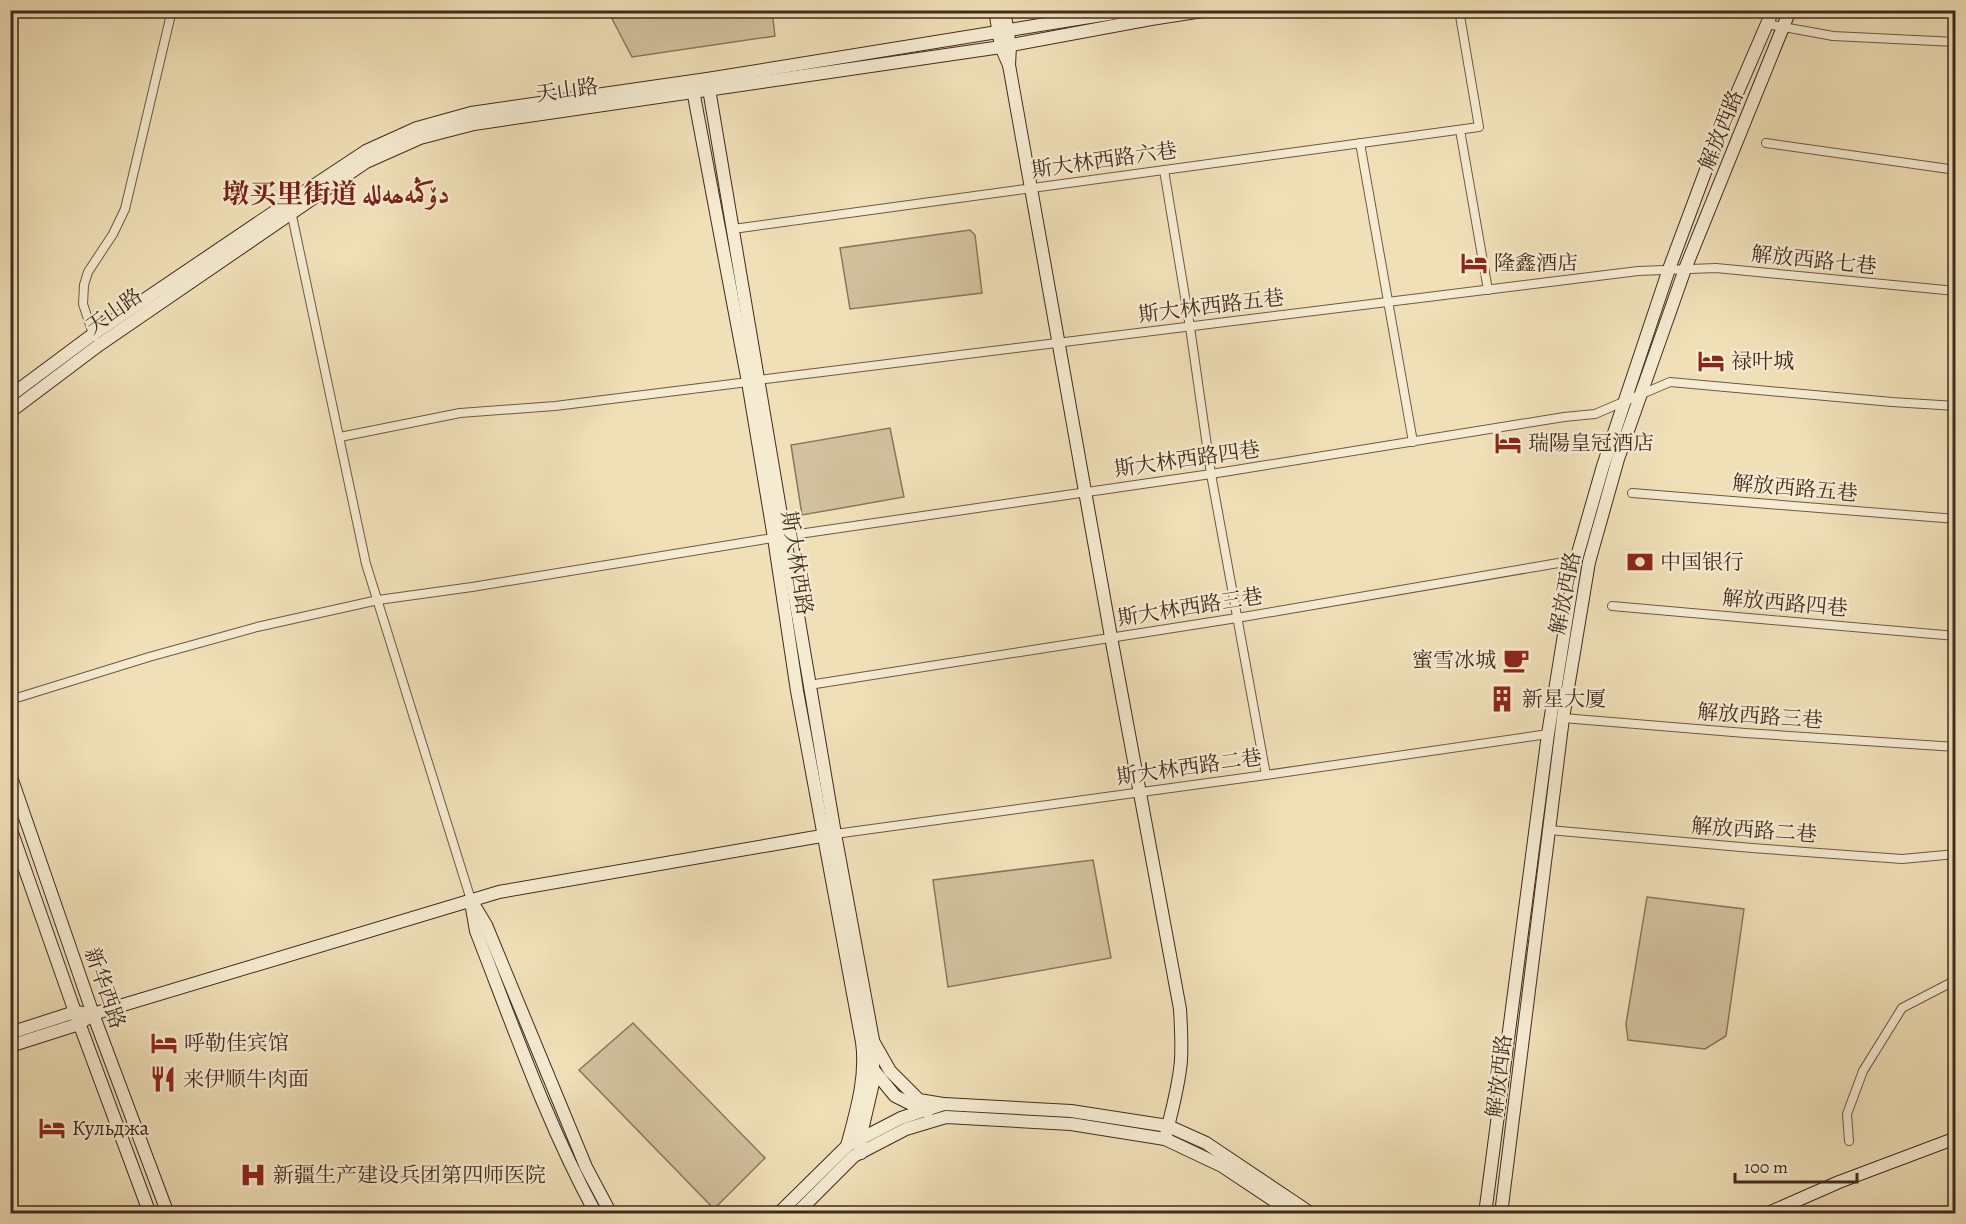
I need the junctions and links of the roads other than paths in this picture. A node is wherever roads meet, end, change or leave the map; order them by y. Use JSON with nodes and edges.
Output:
{"nodes":[{"id":1,"x":172,"y":10,"type":"edge"},
{"id":2,"x":995,"y":10,"type":"edge"},
{"id":3,"x":1004,"y":10,"type":"edge"},
{"id":4,"x":1133,"y":10,"type":"edge"},
{"id":5,"x":1209,"y":10,"type":"edge"},
{"id":6,"x":1459,"y":10,"type":"edge"},
{"id":7,"x":1773,"y":10,"type":"edge"},
{"id":8,"x":1790,"y":10,"type":"edge"},
{"id":9,"x":1767,"y":24,"type":"junction"},
{"id":10,"x":1784,"y":27,"type":"junction"},
{"id":11,"x":1004,"y":31,"type":"junction"},
{"id":12,"x":1956,"y":42,"type":"edge"},
{"id":13,"x":1005,"y":46,"type":"junction"},
{"id":14,"x":708,"y":85,"type":"junction"},
{"id":15,"x":692,"y":86,"type":"junction"},
{"id":16,"x":1460,"y":130,"type":"junction"},
{"id":17,"x":1360,"y":143,"type":"junction"},
{"id":18,"x":1766,"y":143,"type":"dead end"},
{"id":19,"x":1164,"y":170,"type":"junction"},
{"id":20,"x":1956,"y":170,"type":"edge"},
{"id":21,"x":1031,"y":188,"type":"junction"},
{"id":22,"x":289,"y":209,"type":"junction"},
{"id":23,"x":733,"y":229,"type":"junction"},
{"id":24,"x":1669,"y":269,"type":"junction"},
{"id":25,"x":1685,"y":269,"type":"junction"},
{"id":26,"x":1488,"y":290,"type":"junction"},
{"id":27,"x":1956,"y":291,"type":"edge"},
{"id":28,"x":1388,"y":302,"type":"junction"},
{"id":29,"x":1190,"y":327,"type":"junction"},
{"id":30,"x":96,"y":340,"type":"junction"},
{"id":31,"x":1059,"y":343,"type":"junction"},
{"id":32,"x":753,"y":381,"type":"junction"},
{"id":33,"x":1641,"y":394,"type":"junction"},
{"id":34,"x":10,"y":396,"type":"edge"},
{"id":35,"x":1624,"y":401,"type":"junction"},
{"id":36,"x":1956,"y":406,"type":"edge"},
{"id":37,"x":10,"y":412,"type":"edge"},
{"id":38,"x":340,"y":437,"type":"junction"},
{"id":39,"x":1413,"y":442,"type":"junction"},
{"id":40,"x":1211,"y":474,"type":"junction"},
{"id":41,"x":1086,"y":492,"type":"junction"},
{"id":42,"x":1632,"y":493,"type":"dead end"},
{"id":43,"x":1956,"y":519,"type":"edge"},
{"id":44,"x":779,"y":537,"type":"junction"},
{"id":45,"x":1576,"y":560,"type":"junction"},
{"id":46,"x":378,"y":600,"type":"junction"},
{"id":47,"x":1612,"y":606,"type":"dead end"},
{"id":48,"x":1237,"y":618,"type":"junction"},
{"id":49,"x":1956,"y":636,"type":"edge"},
{"id":50,"x":1111,"y":637,"type":"junction"},
{"id":51,"x":809,"y":685,"type":"junction"},
{"id":52,"x":10,"y":700,"type":"edge"},
{"id":53,"x":1563,"y":718,"type":"junction"},
{"id":54,"x":1548,"y":734,"type":"junction"},
{"id":55,"x":1956,"y":747,"type":"edge"},
{"id":56,"x":10,"y":774,"type":"edge"},
{"id":57,"x":1266,"y":775,"type":"junction"},
{"id":58,"x":1141,"y":792,"type":"junction"},
{"id":59,"x":10,"y":827,"type":"edge"},
{"id":60,"x":1549,"y":830,"type":"junction"},
{"id":61,"x":830,"y":835,"type":"junction"},
{"id":62,"x":1956,"y":854,"type":"edge"},
{"id":63,"x":471,"y":900,"type":"junction"},
{"id":64,"x":1956,"y":980,"type":"edge"},
{"id":65,"x":93,"y":1014,"type":"junction"},
{"id":66,"x":77,"y":1018,"type":"junction"},
{"id":67,"x":10,"y":1033,"type":"edge"},
{"id":68,"x":873,"y":1040,"type":"junction"},
{"id":69,"x":10,"y":1046,"type":"edge"},
{"id":70,"x":863,"y":1050,"type":"junction"},
{"id":71,"x":873,"y":1070,"type":"junction"},
{"id":72,"x":925,"y":1111,"type":"junction"},
{"id":73,"x":945,"y":1111,"type":"junction"},
{"id":74,"x":1168,"y":1126,"type":"junction"},
{"id":75,"x":1956,"y":1138,"type":"edge"},
{"id":76,"x":860,"y":1139,"type":"junction"},
{"id":77,"x":1165,"y":1139,"type":"junction"},
{"id":78,"x":1849,"y":1141,"type":"dead end"},
{"id":79,"x":847,"y":1146,"type":"junction"},
{"id":80,"x":861,"y":1153,"type":"junction"},
{"id":81,"x":150,"y":1214,"type":"edge"},
{"id":82,"x":168,"y":1214,"type":"edge"},
{"id":83,"x":596,"y":1214,"type":"edge"},
{"id":84,"x":611,"y":1214,"type":"edge"},
{"id":85,"x":778,"y":1214,"type":"edge"},
{"id":86,"x":796,"y":1214,"type":"edge"},
{"id":87,"x":1294,"y":1214,"type":"edge"},
{"id":88,"x":1312,"y":1214,"type":"edge"},
{"id":89,"x":1485,"y":1214,"type":"edge"},
{"id":90,"x":1501,"y":1214,"type":"edge"},
{"id":91,"x":1766,"y":1214,"type":"edge"}],
"edges":[{"from":1,"to":30,"type":"street"},
{"from":2,"to":11,"type":"main road"},
{"from":3,"to":11,"type":"main road"},
{"from":4,"to":11,"type":"main road","name":"天山路"},
{"from":5,"to":13,"type":"main road","name":"天山路"},
{"from":6,"to":16,"type":"street","name":"斯大林西路六巷"},
{"from":7,"to":9,"type":"main road","name":"解放西路"},
{"from":8,"to":10,"type":"main road","name":"解放西路"},
{"from":9,"to":10,"type":"street"},
{"from":9,"to":24,"type":"main road","name":"解放西路"},
{"from":10,"to":12,"type":"street"},
{"from":10,"to":25,"type":"main road","name":"解放西路"},
{"from":11,"to":13,"type":"main road"},
{"from":11,"to":14,"type":"main road","name":"天山路"},
{"from":13,"to":14,"type":"main road","name":"天山路"},
{"from":13,"to":21,"type":"main road"},
{"from":14,"to":15,"type":"main road","name":"天山路"},
{"from":14,"to":23,"type":"main road","name":"斯大林西路"},
{"from":15,"to":22,"type":"main road","name":"天山路"},
{"from":15,"to":32,"type":"main road","name":"斯大林西路"},
{"from":16,"to":17,"type":"street","name":"斯大林西路六巷"},
{"from":16,"to":26,"type":"street"},
{"from":17,"to":19,"type":"street","name":"斯大林西路六巷"},
{"from":17,"to":28,"type":"street"},
{"from":18,"to":20,"type":"street"},
{"from":19,"to":21,"type":"street","name":"斯大林西路六巷"},
{"from":19,"to":29,"type":"street"},
{"from":21,"to":23,"type":"street","name":"斯大林西路六巷"},
{"from":21,"to":31,"type":"main road"},
{"from":22,"to":30,"type":"main road","name":"天山路"},
{"from":22,"to":38,"type":"street"},
{"from":23,"to":32,"type":"main road","name":"斯大林西路"},
{"from":24,"to":25,"type":"street","name":"解放西路七巷"},
{"from":24,"to":26,"type":"street","name":"斯大林西路五巷"},
{"from":24,"to":35,"type":"main road","name":"解放西路"},
{"from":25,"to":27,"type":"street","name":"解放西路七巷"},
{"from":25,"to":33,"type":"main road","name":"解放西路"},
{"from":26,"to":28,"type":"street","name":"斯大林西路五巷"},
{"from":28,"to":29,"type":"street","name":"斯大林西路五巷"},
{"from":28,"to":39,"type":"street"},
{"from":29,"to":31,"type":"street","name":"斯大林西路五巷"},
{"from":29,"to":40,"type":"street"},
{"from":30,"to":34,"type":"main road","name":"天山路"},
{"from":30,"to":37,"type":"main road","name":"天山路"},
{"from":31,"to":32,"type":"street","name":"斯大林西路五巷"},
{"from":31,"to":41,"type":"main road"},
{"from":32,"to":38,"type":"street","name":"斯大林西路五巷"},
{"from":32,"to":44,"type":"main road","name":"斯大林西路"},
{"from":33,"to":35,"type":"street","name":"斯大林西路四巷"},
{"from":33,"to":36,"type":"street","name":"斯大林西路四巷"},
{"from":33,"to":53,"type":"main road","name":"解放西路"},
{"from":35,"to":39,"type":"street","name":"斯大林西路四巷"},
{"from":35,"to":45,"type":"main road","name":"解放西路"},
{"from":38,"to":46,"type":"street"},
{"from":39,"to":40,"type":"street","name":"斯大林西路四巷"},
{"from":40,"to":41,"type":"street","name":"斯大林西路四巷"},
{"from":40,"to":48,"type":"street"},
{"from":41,"to":44,"type":"street","name":"斯大林西路四巷"},
{"from":41,"to":50,"type":"main road"},
{"from":42,"to":43,"type":"street","name":"解放西路五巷"},
{"from":44,"to":46,"type":"street","name":"斯大林西路四巷"},
{"from":44,"to":51,"type":"main road","name":"斯大林西路"},
{"from":44,"to":61,"type":"main road","name":"斯大林西路"},
{"from":45,"to":48,"type":"street","name":"斯大林西路三巷"},
{"from":45,"to":54,"type":"main road","name":"解放西路"},
{"from":46,"to":52,"type":"street","name":"斯大林西路四巷"},
{"from":46,"to":63,"type":"street"},
{"from":47,"to":49,"type":"street","name":"解放西路四巷"},
{"from":48,"to":50,"type":"street","name":"斯大林西路三巷"},
{"from":48,"to":57,"type":"street"},
{"from":50,"to":51,"type":"street","name":"斯大林西路三巷"},
{"from":50,"to":58,"type":"main road"},
{"from":51,"to":61,"type":"main road","name":"斯大林西路"},
{"from":53,"to":55,"type":"street","name":"解放西路三巷"},
{"from":53,"to":60,"type":"main road","name":"解放西路"},
{"from":54,"to":57,"type":"street","name":"斯大林西路二巷"},
{"from":54,"to":89,"type":"main road","name":"解放西路"},
{"from":56,"to":65,"type":"main road","name":"新华西路"},
{"from":57,"to":58,"type":"street","name":"斯大林西路二巷"},
{"from":58,"to":61,"type":"street","name":"斯大林西路二巷"},
{"from":58,"to":74,"type":"main road"},
{"from":59,"to":66,"type":"main road","name":"新华西路"},
{"from":60,"to":62,"type":"street","name":"解放西路二巷"},
{"from":60,"to":90,"type":"main road","name":"解放西路"},
{"from":61,"to":63,"type":"main road"},
{"from":61,"to":68,"type":"main road","name":"斯大林西路"},
{"from":61,"to":70,"type":"main road","name":"斯大林西路"},
{"from":63,"to":65,"type":"main road"},
{"from":63,"to":83,"type":"main road"},
{"from":63,"to":84,"type":"main road"},
{"from":64,"to":78,"type":"street"},
{"from":65,"to":66,"type":"main road"},
{"from":65,"to":82,"type":"main road","name":"新华西路"},
{"from":66,"to":67,"type":"main road"},
{"from":66,"to":69,"type":"main road"},
{"from":66,"to":81,"type":"main road","name":"新华西路"},
{"from":68,"to":71,"type":"main road"},
{"from":68,"to":73,"type":"main road"},
{"from":70,"to":71,"type":"main road"},
{"from":70,"to":79,"type":"main road"},
{"from":71,"to":72,"type":"main road"},
{"from":71,"to":76,"type":"main road"},
{"from":72,"to":73,"type":"main road"},
{"from":72,"to":76,"type":"main road"},
{"from":73,"to":74,"type":"main road"},
{"from":73,"to":77,"type":"main road"},
{"from":73,"to":80,"type":"main road"},
{"from":74,"to":77,"type":"main road"},
{"from":74,"to":88,"type":"main road"},
{"from":75,"to":91,"type":"main road"},
{"from":76,"to":79,"type":"main road"},
{"from":76,"to":80,"type":"main road"},
{"from":77,"to":87,"type":"main road"},
{"from":79,"to":85,"type":"main road"},
{"from":80,"to":86,"type":"main road"}]}
